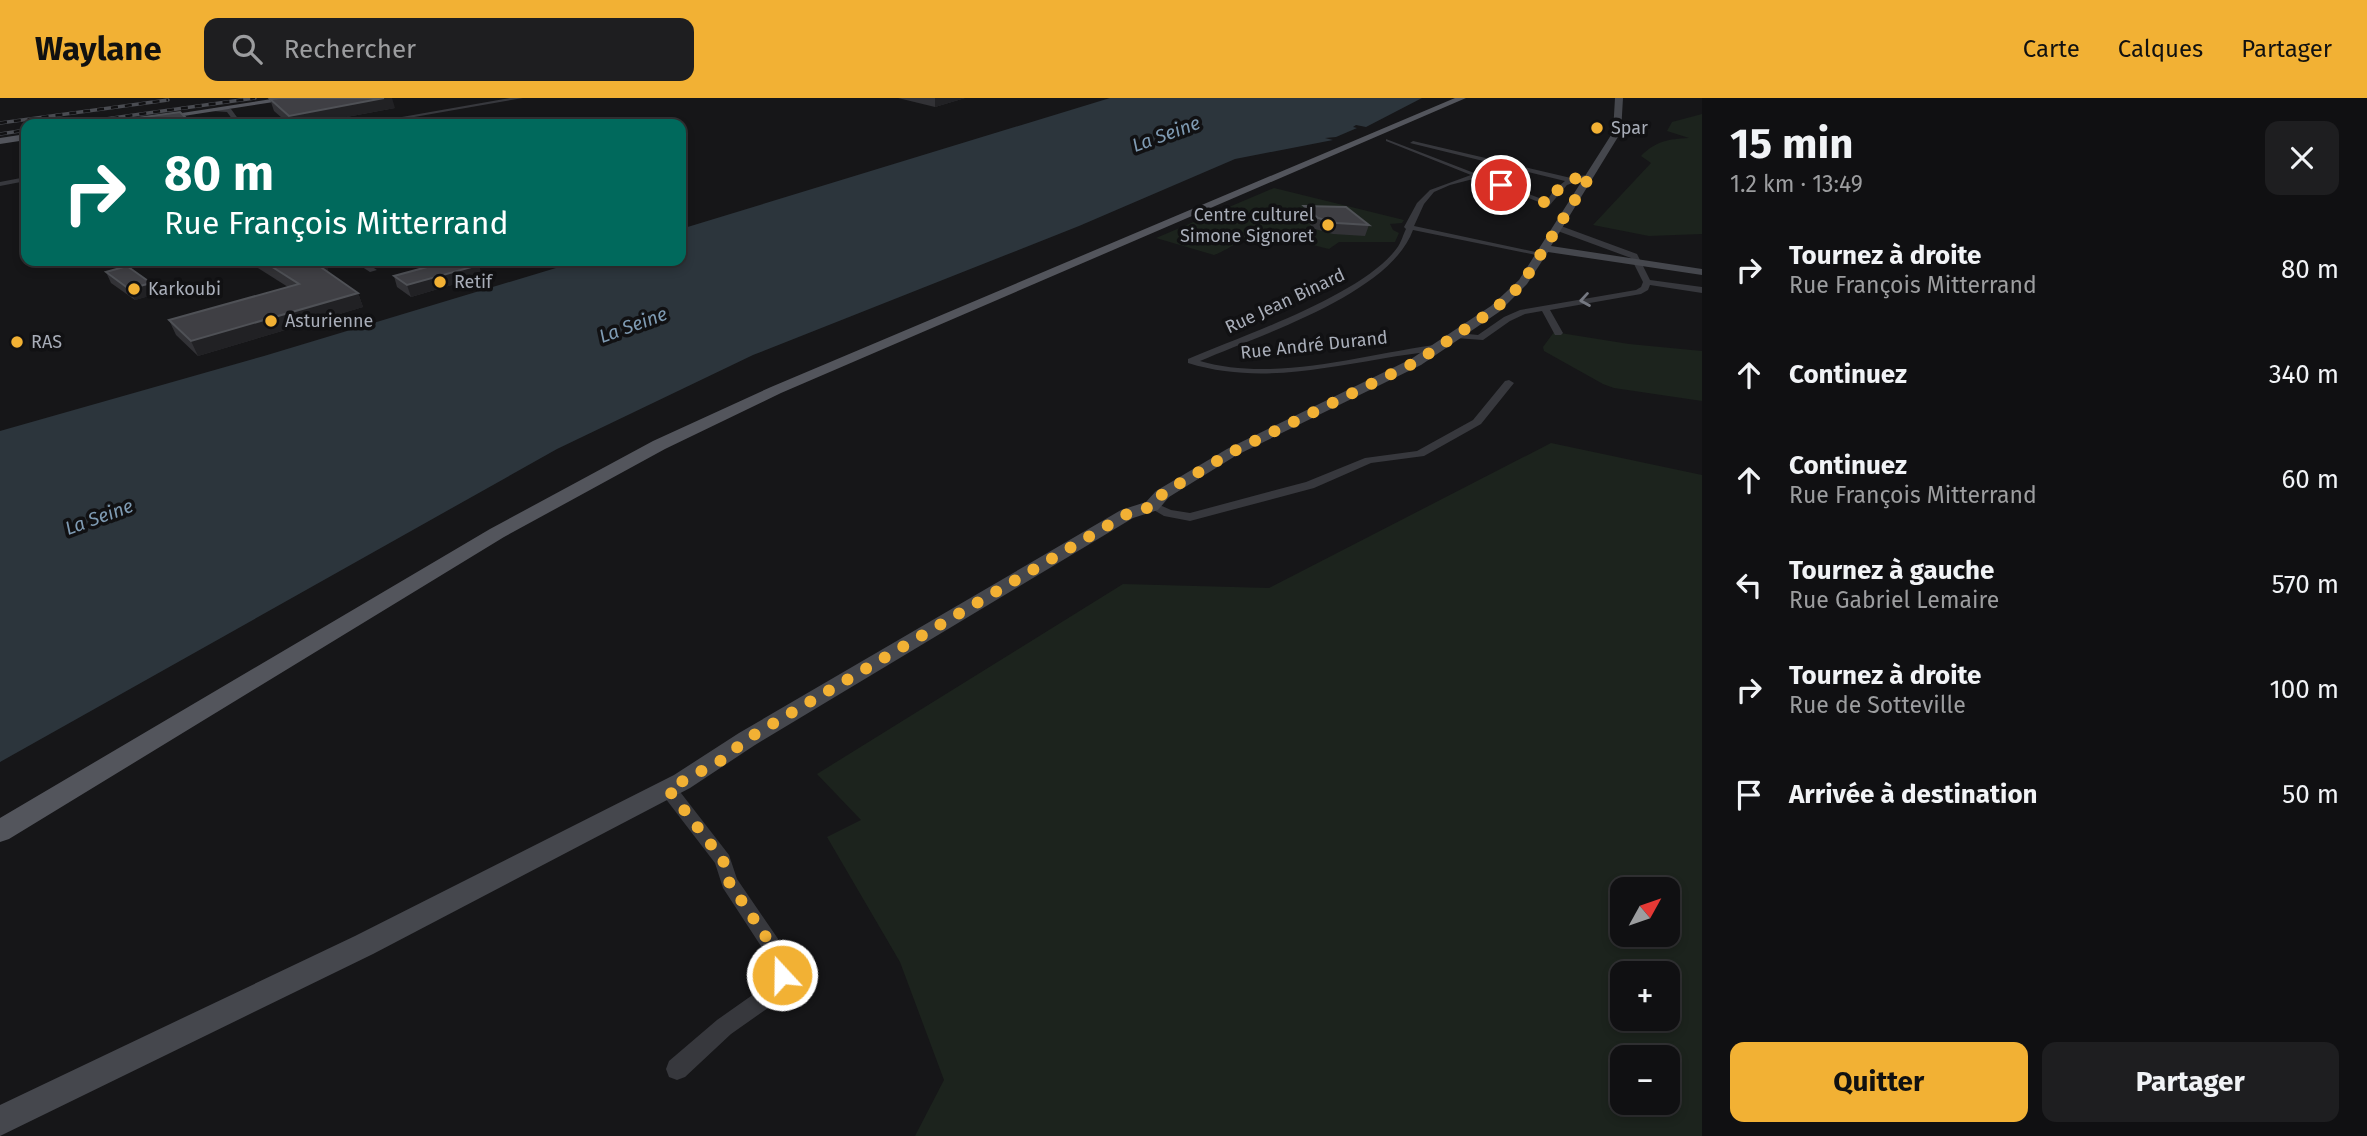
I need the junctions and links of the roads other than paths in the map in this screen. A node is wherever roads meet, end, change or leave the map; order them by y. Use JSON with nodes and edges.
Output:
{"nodes":[{"id":1,"x":296,"y":98,"type":"edge"},
{"id":2,"x":311,"y":98,"type":"edge"},
{"id":3,"x":520,"y":98,"type":"edge"},
{"id":4,"x":1462,"y":98,"type":"edge"},
{"id":5,"x":1619,"y":98,"type":"edge"},
{"id":6,"x":222,"y":111,"type":"junction"},
{"id":7,"x":156,"y":119,"type":"edge"},
{"id":8,"x":168,"y":119,"type":"edge"},
{"id":9,"x":232,"y":119,"type":"edge"},
{"id":10,"x":395,"y":119,"type":"edge"},
{"id":11,"x":1426,"y":138,"type":"dead end"},
{"id":12,"x":21,"y":139,"type":"edge"},
{"id":13,"x":0,"y":142,"type":"edge"},
{"id":14,"x":1466,"y":155,"type":"junction"},
{"id":15,"x":1477,"y":176,"type":"junction"},
{"id":16,"x":1590,"y":176,"type":"junction"},
{"id":17,"x":1572,"y":180,"type":"junction"},
{"id":18,"x":21,"y":181,"type":"edge"},
{"id":19,"x":0,"y":184,"type":"edge"},
{"id":20,"x":1408,"y":227,"type":"junction"},
{"id":21,"x":1558,"y":228,"type":"junction"},
{"id":22,"x":1544,"y":251,"type":"junction"},
{"id":23,"x":1637,"y":263,"type":"junction"},
{"id":24,"x":366,"y":266,"type":"edge"},
{"id":25,"x":373,"y":270,"type":"dead end"},
{"id":26,"x":1702,"y":272,"type":"edge"},
{"id":27,"x":1647,"y":282,"type":"junction"},
{"id":28,"x":1702,"y":290,"type":"edge"},
{"id":29,"x":1545,"y":307,"type":"junction"},
{"id":30,"x":1558,"y":333,"type":"dead end"},
{"id":31,"x":1458,"y":335,"type":"junction"},
{"id":32,"x":1441,"y":347,"type":"junction"},
{"id":33,"x":1191,"y":361,"type":"joint"},
{"id":34,"x":1509,"y":383,"type":"dead end"},
{"id":35,"x":1298,"y":418,"type":"joint"},
{"id":36,"x":1153,"y":506,"type":"junction"},
{"id":37,"x":668,"y":789,"type":"junction"},
{"id":38,"x":0,"y":833,"type":"edge"},
{"id":39,"x":677,"y":1069,"type":"dead end"},
{"id":40,"x":5,"y":1119,"type":"edge"}],
"edges":[{"from":1,"to":6,"type":"main road"},
{"from":2,"to":6,"type":"main road"},
{"from":3,"to":10,"type":"street"},
{"from":4,"to":38,"type":"main road"},
{"from":5,"to":16,"type":"street"},
{"from":6,"to":7,"type":"main road"},
{"from":6,"to":8,"type":"main road"},
{"from":6,"to":9,"type":"street"},
{"from":11,"to":14,"type":"street"},
{"from":12,"to":13,"type":"main road"},
{"from":14,"to":15,"type":"street"},
{"from":14,"to":17,"type":"street"},
{"from":15,"to":17,"type":"street"},
{"from":15,"to":20,"type":"street","name":"Rue Jean Binard"},
{"from":16,"to":17,"type":"street"},
{"from":16,"to":21,"type":"street"},
{"from":18,"to":19,"type":"street"},
{"from":20,"to":22,"type":"street"},
{"from":20,"to":33,"type":"street","name":"Rue Jean Binard"},
{"from":21,"to":22,"type":"street"},
{"from":21,"to":23,"type":"street"},
{"from":22,"to":23,"type":"street"},
{"from":22,"to":31,"type":"street"},
{"from":23,"to":26,"type":"street"},
{"from":23,"to":27,"type":"street"},
{"from":24,"to":25,"type":"street"},
{"from":27,"to":28,"type":"street"},
{"from":27,"to":29,"type":"street","one_way":true},
{"from":29,"to":30,"type":"street"},
{"from":29,"to":31,"type":"street"},
{"from":31,"to":32,"type":"street"},
{"from":32,"to":33,"type":"street","name":"Rue André Durand"},
{"from":32,"to":35,"type":"street"},
{"from":34,"to":36,"type":"street"},
{"from":35,"to":36,"type":"street"},
{"from":36,"to":37,"type":"street"},
{"from":37,"to":39,"type":"street"},
{"from":37,"to":40,"type":"street"}]}
